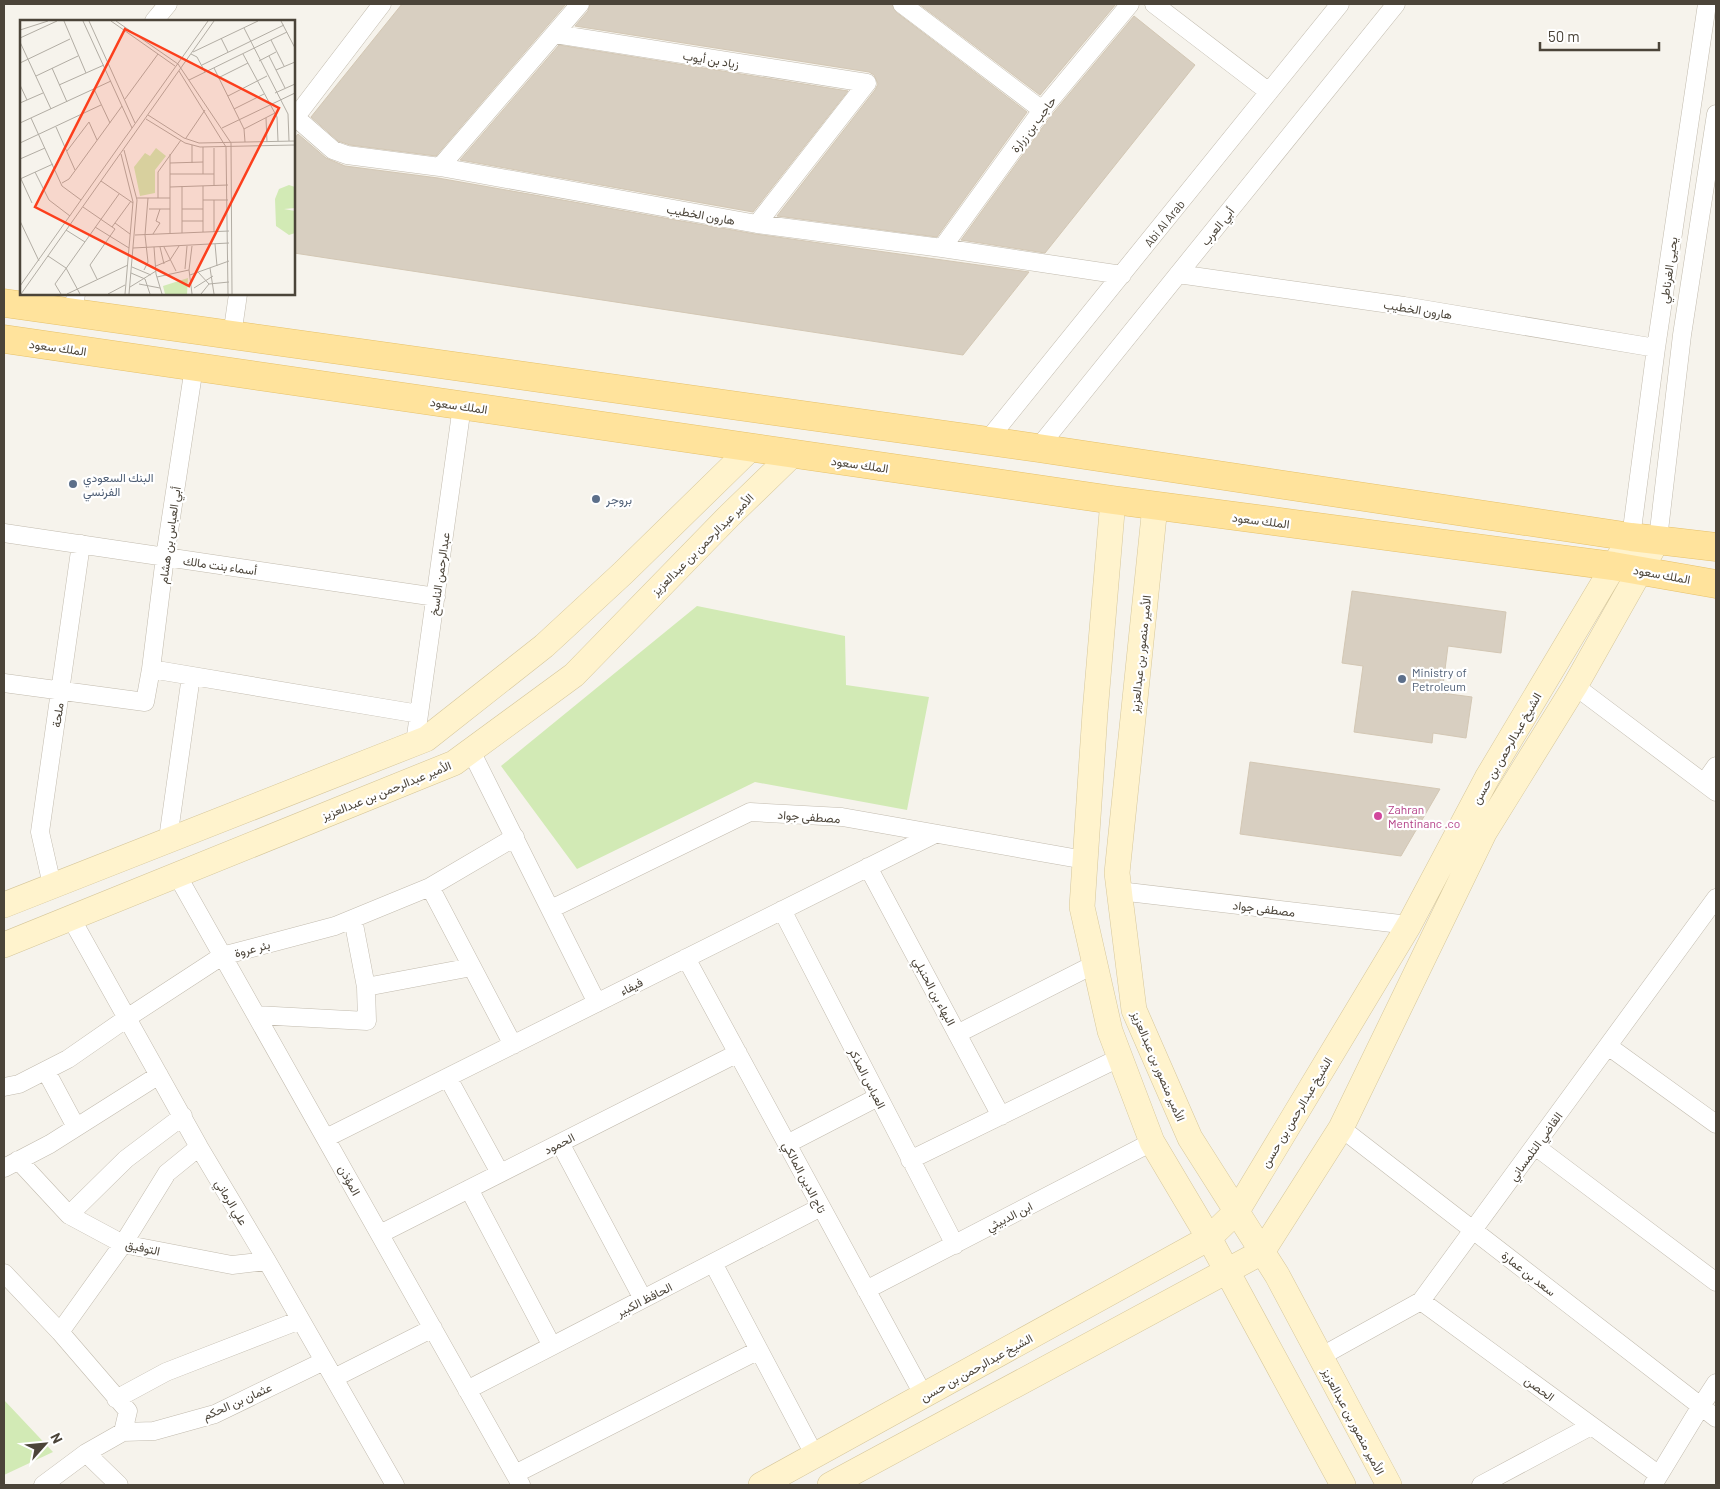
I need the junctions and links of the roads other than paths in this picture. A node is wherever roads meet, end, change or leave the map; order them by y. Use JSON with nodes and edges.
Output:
{"nodes":[{"id":1,"x":168,"y":4,"type":"edge"},
{"id":2,"x":382,"y":4,"type":"edge"},
{"id":3,"x":580,"y":4,"type":"edge"},
{"id":4,"x":902,"y":4,"type":"edge"},
{"id":5,"x":1130,"y":4,"type":"edge"},
{"id":6,"x":1154,"y":4,"type":"edge"},
{"id":7,"x":1340,"y":4,"type":"edge"},
{"id":8,"x":1396,"y":4,"type":"edge"},
{"id":9,"x":1707,"y":4,"type":"edge"},
{"id":10,"x":155,"y":20,"type":"edge"},
{"id":11,"x":555,"y":34,"type":"junction"},
{"id":12,"x":1269,"y":92,"type":"junction"},
{"id":13,"x":1042,"y":110,"type":"junction"},
{"id":14,"x":295,"y":114,"type":"edge"},
{"id":15,"x":1716,"y":114,"type":"edge"},
{"id":16,"x":295,"y":116,"type":"edge"},
{"id":17,"x":440,"y":167,"type":"junction"},
{"id":18,"x":757,"y":224,"type":"junction"},
{"id":19,"x":942,"y":248,"type":"junction"},
{"id":20,"x":1122,"y":274,"type":"junction"},
{"id":21,"x":1178,"y":274,"type":"junction"},
{"id":22,"x":238,"y":295,"type":"edge"},
{"id":23,"x":74,"y":303,"type":"edge"},
{"id":24,"x":4,"y":304,"type":"edge"},
{"id":25,"x":232,"y":336,"type":"junction"},
{"id":26,"x":4,"y":339,"type":"edge"},
{"id":27,"x":1656,"y":348,"type":"junction"},
{"id":28,"x":194,"y":367,"type":"junction"},
{"id":29,"x":462,"y":406,"type":"junction"},
{"id":30,"x":987,"y":441,"type":"junction"},
{"id":31,"x":750,"y":448,"type":"junction"},
{"id":32,"x":1038,"y":448,"type":"junction"},
{"id":33,"x":793,"y":454,"type":"junction"},
{"id":34,"x":704,"y":494,"type":"junction"},
{"id":35,"x":1113,"y":500,"type":"junction"},
{"id":36,"x":1155,"y":506,"type":"junction"},
{"id":37,"x":729,"y":516,"type":"junction"},
{"id":38,"x":4,"y":533,"type":"edge"},
{"id":39,"x":1631,"y":536,"type":"junction"},
{"id":40,"x":1658,"y":539,"type":"junction"},
{"id":41,"x":81,"y":544,"type":"junction"},
{"id":42,"x":1716,"y":548,"type":"edge"},
{"id":43,"x":166,"y":557,"type":"junction"},
{"id":44,"x":1613,"y":566,"type":"junction"},
{"id":45,"x":1640,"y":570,"type":"junction"},
{"id":46,"x":1716,"y":584,"type":"edge"},
{"id":47,"x":436,"y":597,"type":"junction"},
{"id":48,"x":151,"y":670,"type":"junction"},
{"id":49,"x":191,"y":676,"type":"junction"},
{"id":50,"x":4,"y":683,"type":"edge"},
{"id":51,"x":1575,"y":686,"type":"junction"},
{"id":52,"x":60,"y":691,"type":"junction"},
{"id":53,"x":419,"y":714,"type":"junction"},
{"id":54,"x":415,"y":743,"type":"junction"},
{"id":55,"x":471,"y":751,"type":"junction"},
{"id":56,"x":1716,"y":766,"type":"edge"},
{"id":57,"x":1710,"y":788,"type":"edge"},
{"id":58,"x":283,"y":794,"type":"junction"},
{"id":59,"x":295,"y":827,"type":"junction"},
{"id":60,"x":935,"y":834,"type":"junction"},
{"id":61,"x":515,"y":837,"type":"junction"},
{"id":62,"x":168,"y":839,"type":"junction"},
{"id":63,"x":1085,"y":860,"type":"junction"},
{"id":64,"x":868,"y":867,"type":"junction"},
{"id":65,"x":176,"y":876,"type":"junction"},
{"id":66,"x":52,"y":885,"type":"junction"},
{"id":67,"x":430,"y":887,"type":"junction"},
{"id":68,"x":1119,"y":891,"type":"junction"},
{"id":69,"x":4,"y":904,"type":"edge"},
{"id":70,"x":1714,"y":904,"type":"edge"},
{"id":71,"x":551,"y":909,"type":"junction"},
{"id":72,"x":782,"y":910,"type":"junction"},
{"id":73,"x":71,"y":918,"type":"junction"},
{"id":74,"x":353,"y":919,"type":"junction"},
{"id":75,"x":1409,"y":925,"type":"junction"},
{"id":76,"x":4,"y":945,"type":"edge"},
{"id":77,"x":222,"y":956,"type":"junction"},
{"id":78,"x":686,"y":958,"type":"junction"},
{"id":79,"x":1095,"y":964,"type":"junction"},
{"id":80,"x":472,"y":968,"type":"junction"},
{"id":81,"x":366,"y":987,"type":"junction"},
{"id":82,"x":597,"y":1003,"type":"junction"},
{"id":83,"x":256,"y":1015,"type":"junction"},
{"id":84,"x":128,"y":1018,"type":"junction"},
{"id":85,"x":957,"y":1034,"type":"junction"},
{"id":86,"x":513,"y":1045,"type":"junction"},
{"id":87,"x":1608,"y":1046,"type":"junction"},
{"id":88,"x":738,"y":1053,"type":"junction"},
{"id":89,"x":1121,"y":1057,"type":"junction"},
{"id":90,"x":46,"y":1071,"type":"junction"},
{"id":91,"x":159,"y":1075,"type":"junction"},
{"id":92,"x":448,"y":1078,"type":"junction"},
{"id":93,"x":4,"y":1087,"type":"edge"},
{"id":94,"x":878,"y":1097,"type":"junction"},
{"id":95,"x":183,"y":1116,"type":"junction"},
{"id":96,"x":1001,"y":1116,"type":"junction"},
{"id":97,"x":1716,"y":1124,"type":"edge"},
{"id":98,"x":76,"y":1128,"type":"junction"},
{"id":99,"x":1341,"y":1128,"type":"junction"},
{"id":100,"x":326,"y":1138,"type":"junction"},
{"id":101,"x":1152,"y":1142,"type":"junction"},
{"id":102,"x":560,"y":1143,"type":"junction"},
{"id":103,"x":787,"y":1144,"type":"junction"},
{"id":104,"x":1535,"y":1146,"type":"junction"},
{"id":105,"x":199,"y":1147,"type":"junction"},
{"id":106,"x":910,"y":1160,"type":"junction"},
{"id":107,"x":11,"y":1164,"type":"edge"},
{"id":108,"x":500,"y":1173,"type":"junction"},
{"id":109,"x":469,"y":1189,"type":"junction"},
{"id":110,"x":821,"y":1207,"type":"junction"},
{"id":111,"x":1237,"y":1211,"type":"junction"},
{"id":112,"x":69,"y":1215,"type":"junction"},
{"id":113,"x":1473,"y":1230,"type":"junction"},
{"id":114,"x":380,"y":1234,"type":"junction"},
{"id":115,"x":1210,"y":1238,"type":"junction"},
{"id":116,"x":123,"y":1244,"type":"junction"},
{"id":117,"x":954,"y":1245,"type":"junction"},
{"id":118,"x":1262,"y":1252,"type":"junction"},
{"id":119,"x":267,"y":1261,"type":"junction"},
{"id":120,"x":713,"y":1263,"type":"junction"},
{"id":121,"x":1226,"y":1270,"type":"junction"},
{"id":122,"x":4,"y":1273,"type":"edge"},
{"id":123,"x":1716,"y":1282,"type":"edge"},
{"id":124,"x":866,"y":1290,"type":"junction"},
{"id":125,"x":643,"y":1300,"type":"junction"},
{"id":126,"x":1421,"y":1301,"type":"junction"},
{"id":127,"x":300,"y":1320,"type":"junction"},
{"id":128,"x":433,"y":1328,"type":"junction"},
{"id":129,"x":60,"y":1332,"type":"junction"},
{"id":130,"x":552,"y":1346,"type":"junction"},
{"id":131,"x":759,"y":1350,"type":"junction"},
{"id":132,"x":1320,"y":1357,"type":"junction"},
{"id":133,"x":324,"y":1361,"type":"junction"},
{"id":134,"x":334,"y":1378,"type":"junction"},
{"id":135,"x":1716,"y":1383,"type":"edge"},
{"id":136,"x":467,"y":1390,"type":"junction"},
{"id":137,"x":924,"y":1396,"type":"junction"},
{"id":138,"x":116,"y":1399,"type":"junction"},
{"id":139,"x":1701,"y":1406,"type":"junction"},
{"id":140,"x":1716,"y":1418,"type":"edge"},
{"id":141,"x":1592,"y":1426,"type":"junction"},
{"id":142,"x":123,"y":1432,"type":"junction"},
{"id":143,"x":86,"y":1454,"type":"junction"},
{"id":144,"x":815,"y":1456,"type":"junction"},
{"id":145,"x":518,"y":1480,"type":"edge"},
{"id":146,"x":1656,"y":1480,"type":"edge"},
{"id":147,"x":43,"y":1485,"type":"edge"},
{"id":148,"x":119,"y":1485,"type":"edge"},
{"id":149,"x":395,"y":1485,"type":"edge"},
{"id":150,"x":761,"y":1485,"type":"edge"},
{"id":151,"x":830,"y":1485,"type":"edge"},
{"id":152,"x":1343,"y":1485,"type":"edge"},
{"id":153,"x":1389,"y":1485,"type":"edge"},
{"id":154,"x":1481,"y":1485,"type":"edge"}],
"edges":[{"from":1,"to":10,"type":"street"},
{"from":2,"to":14,"type":"street"},
{"from":3,"to":11,"type":"street"},
{"from":4,"to":13,"type":"street"},
{"from":5,"to":13,"type":"street","name":"حاجب بن زرارة"},
{"from":6,"to":12,"type":"street"},
{"from":7,"to":12,"type":"street","name":"Abi Al Arab"},
{"from":8,"to":21,"type":"street","name":"أبي العرب"},
{"from":9,"to":27,"type":"street","name":"يحيى الغرناطي"},
{"from":11,"to":17,"type":"street"},
{"from":11,"to":18,"type":"street","name":"زياد بن أيوب"},
{"from":12,"to":20,"type":"street","name":"Abi Al Arab"},
{"from":13,"to":19,"type":"street","name":"حاجب بن زرارة"},
{"from":15,"to":40,"type":"street","name":"يحيى الغرناطي"},
{"from":16,"to":17,"type":"street","name":"هارون الخطيب"},
{"from":17,"to":18,"type":"street","name":"هارون الخطيب"},
{"from":18,"to":19,"type":"street","name":"هارون الخطيب"},
{"from":19,"to":20,"type":"street","name":"هارون الخطيب"},
{"from":20,"to":30,"type":"street","name":"Abi Al Arab"},
{"from":21,"to":27,"type":"street","name":"هارون الخطيب"},
{"from":21,"to":32,"type":"street","name":"أبي العرب"},
{"from":22,"to":25,"type":"street"},
{"from":23,"to":24,"type":"main road"},
{"from":23,"to":25,"type":"main road"},
{"from":25,"to":30,"type":"main road"},
{"from":26,"to":28,"type":"main road","name":"الملك سعود"},
{"from":27,"to":39,"type":"street","name":"يحيى الغرناطي"},
{"from":28,"to":29,"type":"main road","name":"الملك سعود"},
{"from":28,"to":43,"type":"street","name":"أبي العباس بن هشام"},
{"from":29,"to":31,"type":"main road","name":"الملك سعود"},
{"from":29,"to":47,"type":"street","name":"عبدالرحمن الناسخ"},
{"from":30,"to":32,"type":"main road"},
{"from":31,"to":33,"type":"main road","name":"الملك سعود"},
{"from":31,"to":34,"type":"street"},
{"from":32,"to":39,"type":"main road"},
{"from":33,"to":35,"type":"main road","name":"الملك سعود"},
{"from":33,"to":37,"type":"street","name":"الأمير عبدالرحمن بن عبدالعزيز"},
{"from":34,"to":37,"type":"street"},
{"from":34,"to":54,"type":"street"},
{"from":35,"to":36,"type":"main road","name":"الملك سعود"},
{"from":35,"to":63,"type":"street"},
{"from":36,"to":44,"type":"main road","name":"الملك سعود"},
{"from":36,"to":68,"type":"street","name":"الأمير منصور بن عبدالعزيز"},
{"from":37,"to":55,"type":"street","name":"الأمير عبدالرحمن بن عبدالعزيز"},
{"from":38,"to":41,"type":"street","name":"أسماء بنت مالك"},
{"from":39,"to":40,"type":"main road"},
{"from":39,"to":44,"type":"street","name":"الشيخ عبدالرحمن بن حسن"},
{"from":40,"to":42,"type":"main road"},
{"from":40,"to":45,"type":"street","name":"الشيخ عبدالرحمن بن حسن"},
{"from":41,"to":43,"type":"street","name":"أسماء بنت مالك"},
{"from":41,"to":52,"type":"street","name":"ملحة"},
{"from":43,"to":47,"type":"street","name":"أسماء بنت مالك"},
{"from":43,"to":48,"type":"street","name":"أبي العباس بن هشام"},
{"from":44,"to":45,"type":"main road","name":"الملك سعود"},
{"from":44,"to":75,"type":"street","name":"الشيخ عبدالرحمن بن حسن"},
{"from":45,"to":46,"type":"main road","name":"الملك سعود"},
{"from":45,"to":51,"type":"street","name":"الشيخ عبدالرحمن بن حسن"},
{"from":47,"to":53,"type":"street","name":"عبدالرحمن الناسخ"},
{"from":48,"to":49,"type":"street"},
{"from":48,"to":52,"type":"street","name":"أبي العباس بن هشام"},
{"from":49,"to":53,"type":"street"},
{"from":49,"to":62,"type":"street"},
{"from":50,"to":52,"type":"street"},
{"from":51,"to":57,"type":"street"},
{"from":51,"to":99,"type":"street","name":"الشيخ عبدالرحمن بن حسن"},
{"from":52,"to":66,"type":"street","name":"ملحة"},
{"from":53,"to":54,"type":"street","name":"عبدالرحمن الناسخ"},
{"from":54,"to":58,"type":"street"},
{"from":55,"to":59,"type":"street","name":"الأمير عبدالرحمن بن عبدالعزيز"},
{"from":55,"to":61,"type":"street"},
{"from":56,"to":57,"type":"street"},
{"from":58,"to":59,"type":"street"},
{"from":58,"to":62,"type":"street"},
{"from":59,"to":65,"type":"street","name":"الأمير عبدالرحمن بن عبدالعزيز"},
{"from":60,"to":63,"type":"street","name":"مصطفى جواد"},
{"from":60,"to":64,"type":"street","name":"فيفاء"},
{"from":60,"to":71,"type":"street","name":"مصطفى جواد"},
{"from":61,"to":67,"type":"street","name":"بئر عروة"},
{"from":61,"to":71,"type":"street"},
{"from":62,"to":66,"type":"street"},
{"from":63,"to":79,"type":"street"},
{"from":64,"to":72,"type":"street","name":"فيفاء"},
{"from":64,"to":85,"type":"street","name":"البهاء بن الحنبلي"},
{"from":65,"to":73,"type":"street","name":"الأمير عبدالرحمن بن عبدالعزيز"},
{"from":65,"to":77,"type":"street","name":"المؤذن"},
{"from":66,"to":69,"type":"street"},
{"from":67,"to":74,"type":"street","name":"بئر عروة"},
{"from":67,"to":80,"type":"street"},
{"from":68,"to":75,"type":"street","name":"مصطفى جواد"},
{"from":68,"to":111,"type":"street","name":"الأمير منصور بن عبدالعزيز"},
{"from":70,"to":87,"type":"street","name":"القاضي التلمساني"},
{"from":71,"to":82,"type":"street"},
{"from":72,"to":78,"type":"street","name":"فيفاء"},
{"from":72,"to":94,"type":"street","name":"العباس المذكر"},
{"from":73,"to":76,"type":"street","name":"الأمير عبدالرحمن بن عبدالعزيز"},
{"from":73,"to":84,"type":"street","name":"علي الرماني"},
{"from":74,"to":77,"type":"street","name":"بئر عروة"},
{"from":74,"to":81,"type":"street"},
{"from":75,"to":111,"type":"street","name":"الشيخ عبدالرحمن بن حسن"},
{"from":77,"to":83,"type":"street","name":"المؤذن"},
{"from":77,"to":84,"type":"street","name":"بئر عروة"},
{"from":78,"to":82,"type":"street","name":"فيفاء"},
{"from":78,"to":88,"type":"street","name":"تاج الدين المالكي"},
{"from":79,"to":85,"type":"street"},
{"from":79,"to":89,"type":"street"},
{"from":80,"to":81,"type":"street"},
{"from":80,"to":86,"type":"street"},
{"from":81,"to":83,"type":"street"},
{"from":82,"to":86,"type":"street","name":"فيفاء"},
{"from":83,"to":100,"type":"street","name":"المؤذن"},
{"from":84,"to":90,"type":"street","name":"بئر عروة"},
{"from":84,"to":91,"type":"street","name":"علي الرماني"},
{"from":85,"to":96,"type":"street","name":"البهاء بن الحنبلي"},
{"from":86,"to":92,"type":"street","name":"فيفاء"},
{"from":87,"to":97,"type":"street"},
{"from":87,"to":104,"type":"street","name":"القاضي التلمساني"},
{"from":88,"to":102,"type":"street","name":"الحمود"},
{"from":88,"to":103,"type":"street","name":"تاج الدين المالكي"},
{"from":89,"to":96,"type":"street"},
{"from":89,"to":101,"type":"street"},
{"from":90,"to":93,"type":"street","name":"بئر عروة"},
{"from":90,"to":98,"type":"street"},
{"from":91,"to":95,"type":"street","name":"علي الرماني"},
{"from":91,"to":98,"type":"street"},
{"from":92,"to":100,"type":"street","name":"فيفاء"},
{"from":92,"to":108,"type":"street"},
{"from":94,"to":103,"type":"street"},
{"from":94,"to":106,"type":"street","name":"العباس المذكر"},
{"from":95,"to":105,"type":"street","name":"علي الرماني"},
{"from":95,"to":112,"type":"street"},
{"from":96,"to":106,"type":"street"},
{"from":98,"to":107,"type":"street"},
{"from":99,"to":113,"type":"street","name":"سعد بن عمارة"},
{"from":99,"to":118,"type":"street","name":"الشيخ عبدالرحمن بن حسن"},
{"from":100,"to":114,"type":"street","name":"المؤذن"},
{"from":101,"to":115,"type":"street"},
{"from":101,"to":117,"type":"street","name":"ابن الدبيثي"},
{"from":102,"to":108,"type":"street","name":"الحمود"},
{"from":102,"to":125,"type":"street"},
{"from":103,"to":110,"type":"street","name":"تاج الدين المالكي"},
{"from":104,"to":113,"type":"street","name":"القاضي التلمساني"},
{"from":104,"to":123,"type":"street"},
{"from":105,"to":116,"type":"street"},
{"from":105,"to":119,"type":"street","name":"علي الرماني"},
{"from":106,"to":117,"type":"street","name":"العباس المذكر"},
{"from":107,"to":112,"type":"street","name":"التوفيق"},
{"from":108,"to":109,"type":"street","name":"الحمود"},
{"from":109,"to":114,"type":"street","name":"الحمود"},
{"from":109,"to":130,"type":"street"},
{"from":110,"to":120,"type":"street","name":"الحافظ الكبير"},
{"from":110,"to":124,"type":"street","name":"تاج الدين المالكي"},
{"from":111,"to":115,"type":"street","name":"الشيخ عبدالرحمن بن حسن"},
{"from":111,"to":118,"type":"street","name":"الأمير منصور بن عبدالعزيز"},
{"from":112,"to":116,"type":"street","name":"التوفيق"},
{"from":113,"to":126,"type":"street","name":"القاضي التلمساني"},
{"from":113,"to":139,"type":"street","name":"سعد بن عمارة"},
{"from":114,"to":128,"type":"street","name":"المؤذن"},
{"from":115,"to":121,"type":"street"},
{"from":115,"to":137,"type":"street","name":"الشيخ عبدالرحمن بن حسن"},
{"from":116,"to":119,"type":"street","name":"التوفيق"},
{"from":116,"to":129,"type":"street"},
{"from":117,"to":124,"type":"street","name":"ابن الدبيثي"},
{"from":118,"to":121,"type":"street"},
{"from":118,"to":132,"type":"street","name":"الأمير منصور بن عبدالعزيز"},
{"from":119,"to":127,"type":"street","name":"علي الرماني"},
{"from":120,"to":125,"type":"street","name":"الحافظ الكبير"},
{"from":120,"to":131,"type":"street"},
{"from":121,"to":151,"type":"street"},
{"from":121,"to":152,"type":"street"},
{"from":122,"to":129,"type":"street"},
{"from":124,"to":137,"type":"street","name":"تاج الدين المالكي"},
{"from":125,"to":130,"type":"street","name":"الحافظ الكبير"},
{"from":126,"to":132,"type":"street","name":"القاضي التلمساني"},
{"from":126,"to":141,"type":"street","name":"الحصن"},
{"from":127,"to":133,"type":"street","name":"علي الرماني"},
{"from":127,"to":138,"type":"street"},
{"from":128,"to":134,"type":"street"},
{"from":128,"to":136,"type":"street","name":"المؤذن"},
{"from":129,"to":138,"type":"street"},
{"from":130,"to":136,"type":"street","name":"الحافظ الكبير"},
{"from":131,"to":144,"type":"street"},
{"from":131,"to":145,"type":"street"},
{"from":132,"to":153,"type":"street","name":"الأمير منصور بن عبدالعزيز"},
{"from":133,"to":134,"type":"street","name":"علي الرماني"},
{"from":133,"to":142,"type":"street","name":"عثمان بن الحكم"},
{"from":134,"to":149,"type":"street","name":"علي الرماني"},
{"from":135,"to":139,"type":"street"},
{"from":136,"to":145,"type":"street","name":"المؤذن"},
{"from":137,"to":144,"type":"street","name":"الشيخ عبدالرحمن بن حسن"},
{"from":138,"to":142,"type":"street"},
{"from":139,"to":140,"type":"street","name":"سعد بن عمارة"},
{"from":139,"to":146,"type":"street"},
{"from":141,"to":146,"type":"street","name":"الحصن"},
{"from":141,"to":154,"type":"street"},
{"from":142,"to":143,"type":"street","name":"عثمان بن الحكم"},
{"from":143,"to":147,"type":"street","name":"عثمان بن الحكم"},
{"from":143,"to":148,"type":"street"},
{"from":144,"to":150,"type":"street","name":"الشيخ عبدالرحمن بن حسن"}]}
